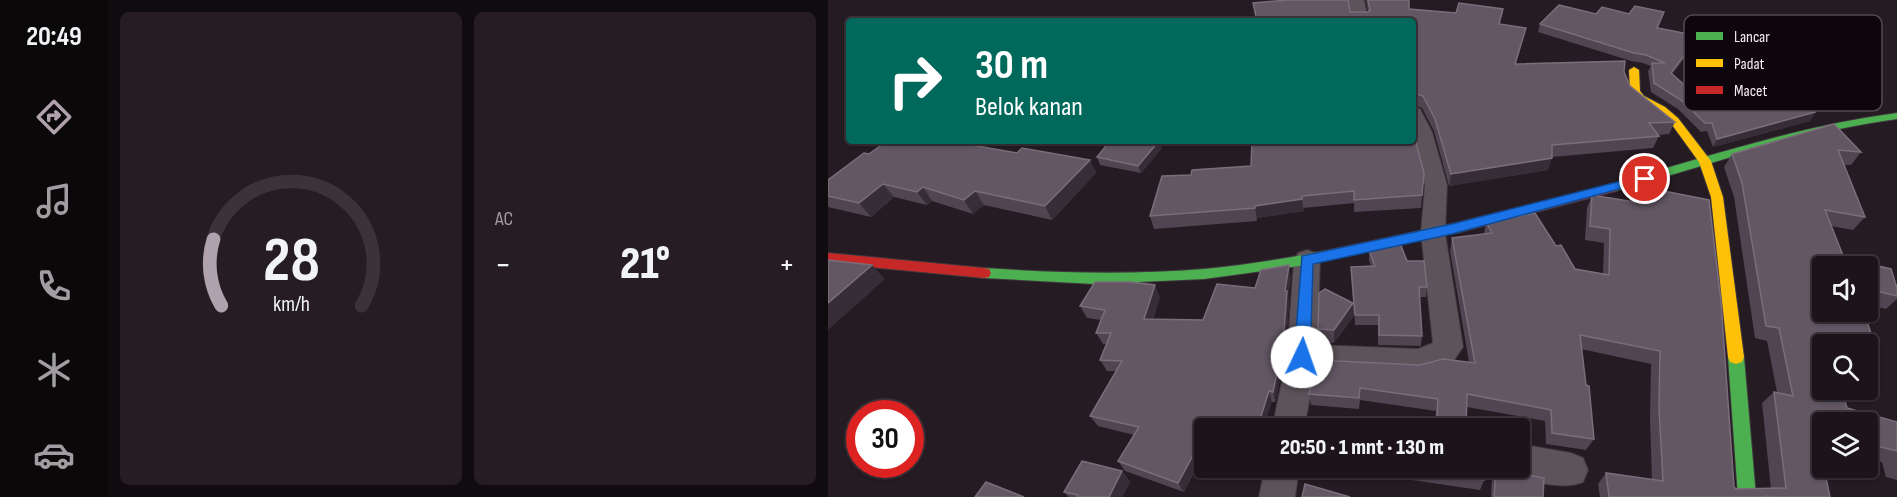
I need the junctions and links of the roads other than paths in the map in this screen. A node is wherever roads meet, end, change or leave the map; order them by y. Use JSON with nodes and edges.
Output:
{"nodes":[{"id":1,"x":1356,"y":0,"type":"edge"},
{"id":2,"x":1359,"y":18,"type":"edge"},
{"id":3,"x":1634,"y":70,"type":"dead end"},
{"id":4,"x":1897,"y":116,"type":"edge"},
{"id":5,"x":1416,"y":119,"type":"edge"},
{"id":6,"x":1705,"y":161,"type":"junction"},
{"id":7,"x":1433,"y":233,"type":"junction"},
{"id":8,"x":828,"y":258,"type":"edge"},
{"id":9,"x":1307,"y":260,"type":"junction"},
{"id":10,"x":1302,"y":357,"type":"junction"},
{"id":11,"x":1290,"y":418,"type":"edge"},
{"id":12,"x":1530,"y":463,"type":"edge"},
{"id":13,"x":1571,"y":470,"type":"dead end"},
{"id":14,"x":1281,"y":478,"type":"edge"},
{"id":15,"x":1278,"y":497,"type":"edge"},
{"id":16,"x":1747,"y":497,"type":"edge"}],
"edges":[{"from":1,"to":2,"type":"street"},
{"from":3,"to":6,"type":"street"},
{"from":4,"to":6,"type":"street"},
{"from":5,"to":7,"type":"street"},
{"from":6,"to":7,"type":"street"},
{"from":6,"to":16,"type":"street"},
{"from":7,"to":9,"type":"street"},
{"from":7,"to":10,"type":"street"},
{"from":8,"to":9,"type":"street"},
{"from":9,"to":10,"type":"street"},
{"from":10,"to":11,"type":"street"},
{"from":12,"to":13,"type":"street"},
{"from":14,"to":15,"type":"street"}]}
